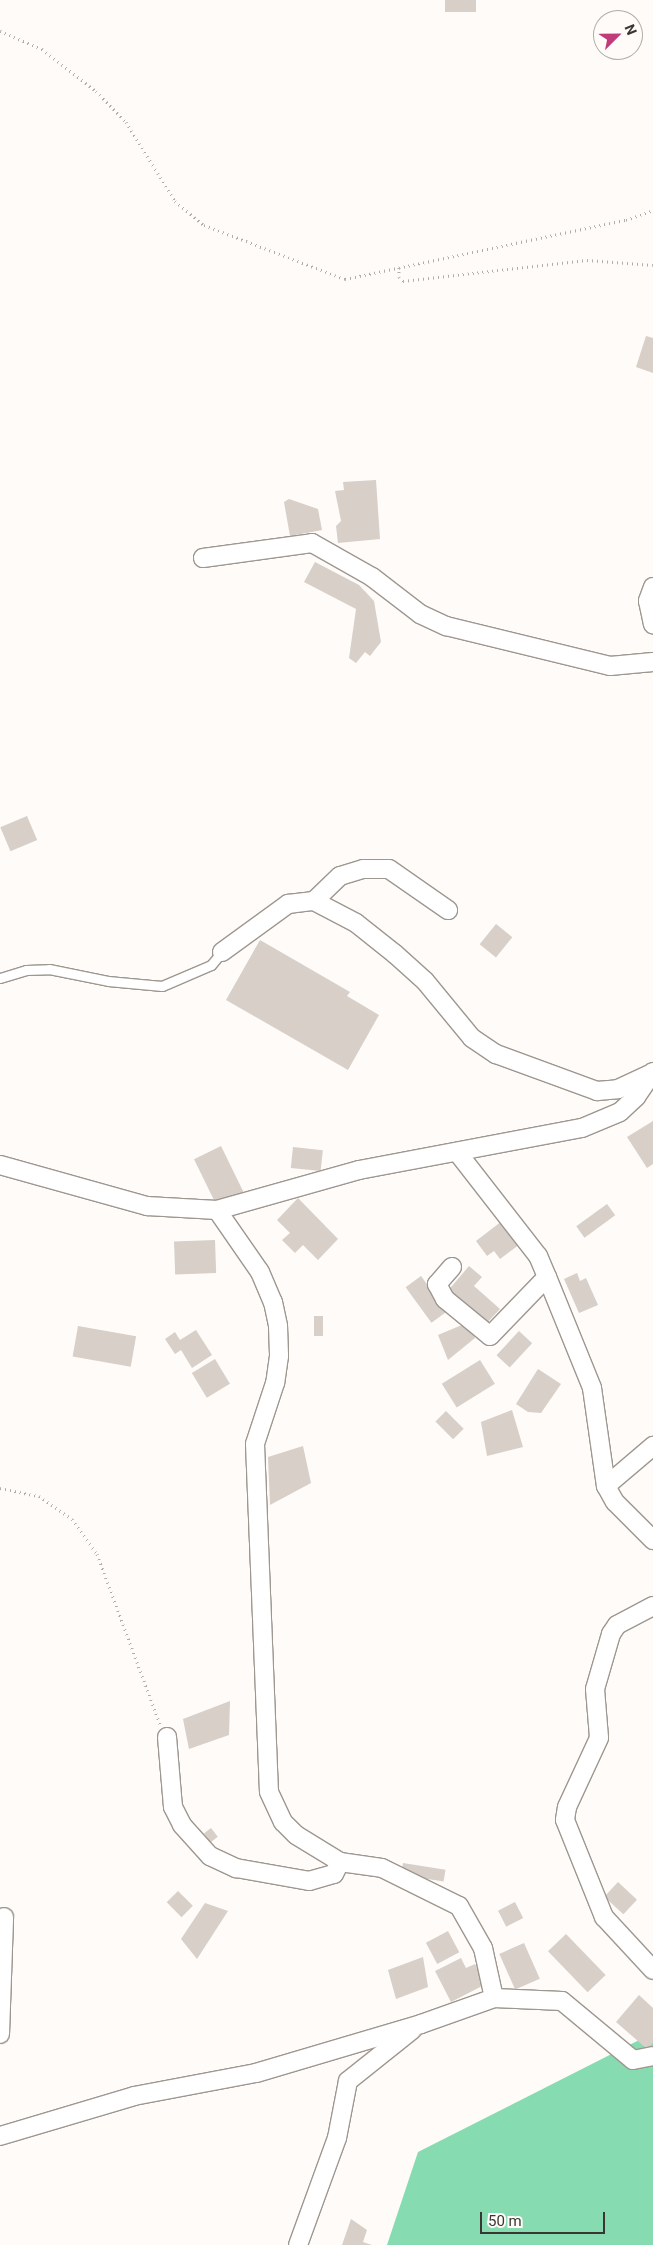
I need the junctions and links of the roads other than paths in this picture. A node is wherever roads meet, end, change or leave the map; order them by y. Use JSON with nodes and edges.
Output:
{"nodes":[{"id":1,"x":203,"y":558,"type":"dead end"},
{"id":2,"x":653,"y":587,"type":"edge"},
{"id":3,"x":653,"y":624,"type":"edge"},
{"id":4,"x":653,"y":662,"type":"edge"},
{"id":5,"x":314,"y":901,"type":"junction"},
{"id":6,"x":448,"y":910,"type":"dead end"},
{"id":7,"x":222,"y":952,"type":"joint"},
{"id":8,"x":0,"y":978,"type":"edge"},
{"id":9,"x":653,"y":1072,"type":"edge"},
{"id":10,"x":457,"y":1152,"type":"junction"},
{"id":11,"x":0,"y":1165,"type":"edge"},
{"id":12,"x":217,"y":1210,"type":"junction"},
{"id":13,"x":452,"y":1267,"type":"dead end"},
{"id":14,"x":547,"y":1277,"type":"junction"},
{"id":15,"x":653,"y":1446,"type":"edge"},
{"id":16,"x":606,"y":1486,"type":"junction"},
{"id":17,"x":653,"y":1540,"type":"edge"},
{"id":18,"x":653,"y":1606,"type":"edge"},
{"id":19,"x":167,"y":1737,"type":"road end"},
{"id":20,"x":340,"y":1862,"type":"junction"},
{"id":21,"x":4,"y":1917,"type":"dead end"},
{"id":22,"x":653,"y":1970,"type":"edge"},
{"id":23,"x":494,"y":1998,"type":"junction"},
{"id":24,"x":421,"y":2024,"type":"junction"},
{"id":25,"x":0,"y":2034,"type":"edge"},
{"id":26,"x":653,"y":2056,"type":"edge"},
{"id":27,"x":0,"y":2136,"type":"edge"},
{"id":28,"x":298,"y":2245,"type":"edge"}],
"edges":[{"from":1,"to":4,"type":"street"},
{"from":2,"to":3,"type":"street"},
{"from":5,"to":6,"type":"street"},
{"from":5,"to":7,"type":"street"},
{"from":5,"to":9,"type":"street"},
{"from":7,"to":8,"type":"lane"},
{"from":9,"to":10,"type":"street"},
{"from":10,"to":12,"type":"street"},
{"from":10,"to":14,"type":"street"},
{"from":11,"to":12,"type":"street"},
{"from":12,"to":20,"type":"street"},
{"from":13,"to":14,"type":"street"},
{"from":14,"to":16,"type":"street"},
{"from":15,"to":16,"type":"street"},
{"from":16,"to":17,"type":"street"},
{"from":18,"to":22,"type":"street"},
{"from":19,"to":20,"type":"street"},
{"from":20,"to":23,"type":"street"},
{"from":21,"to":25,"type":"street"},
{"from":23,"to":24,"type":"street"},
{"from":23,"to":26,"type":"street"},
{"from":24,"to":27,"type":"street"},
{"from":24,"to":28,"type":"street"}]}
